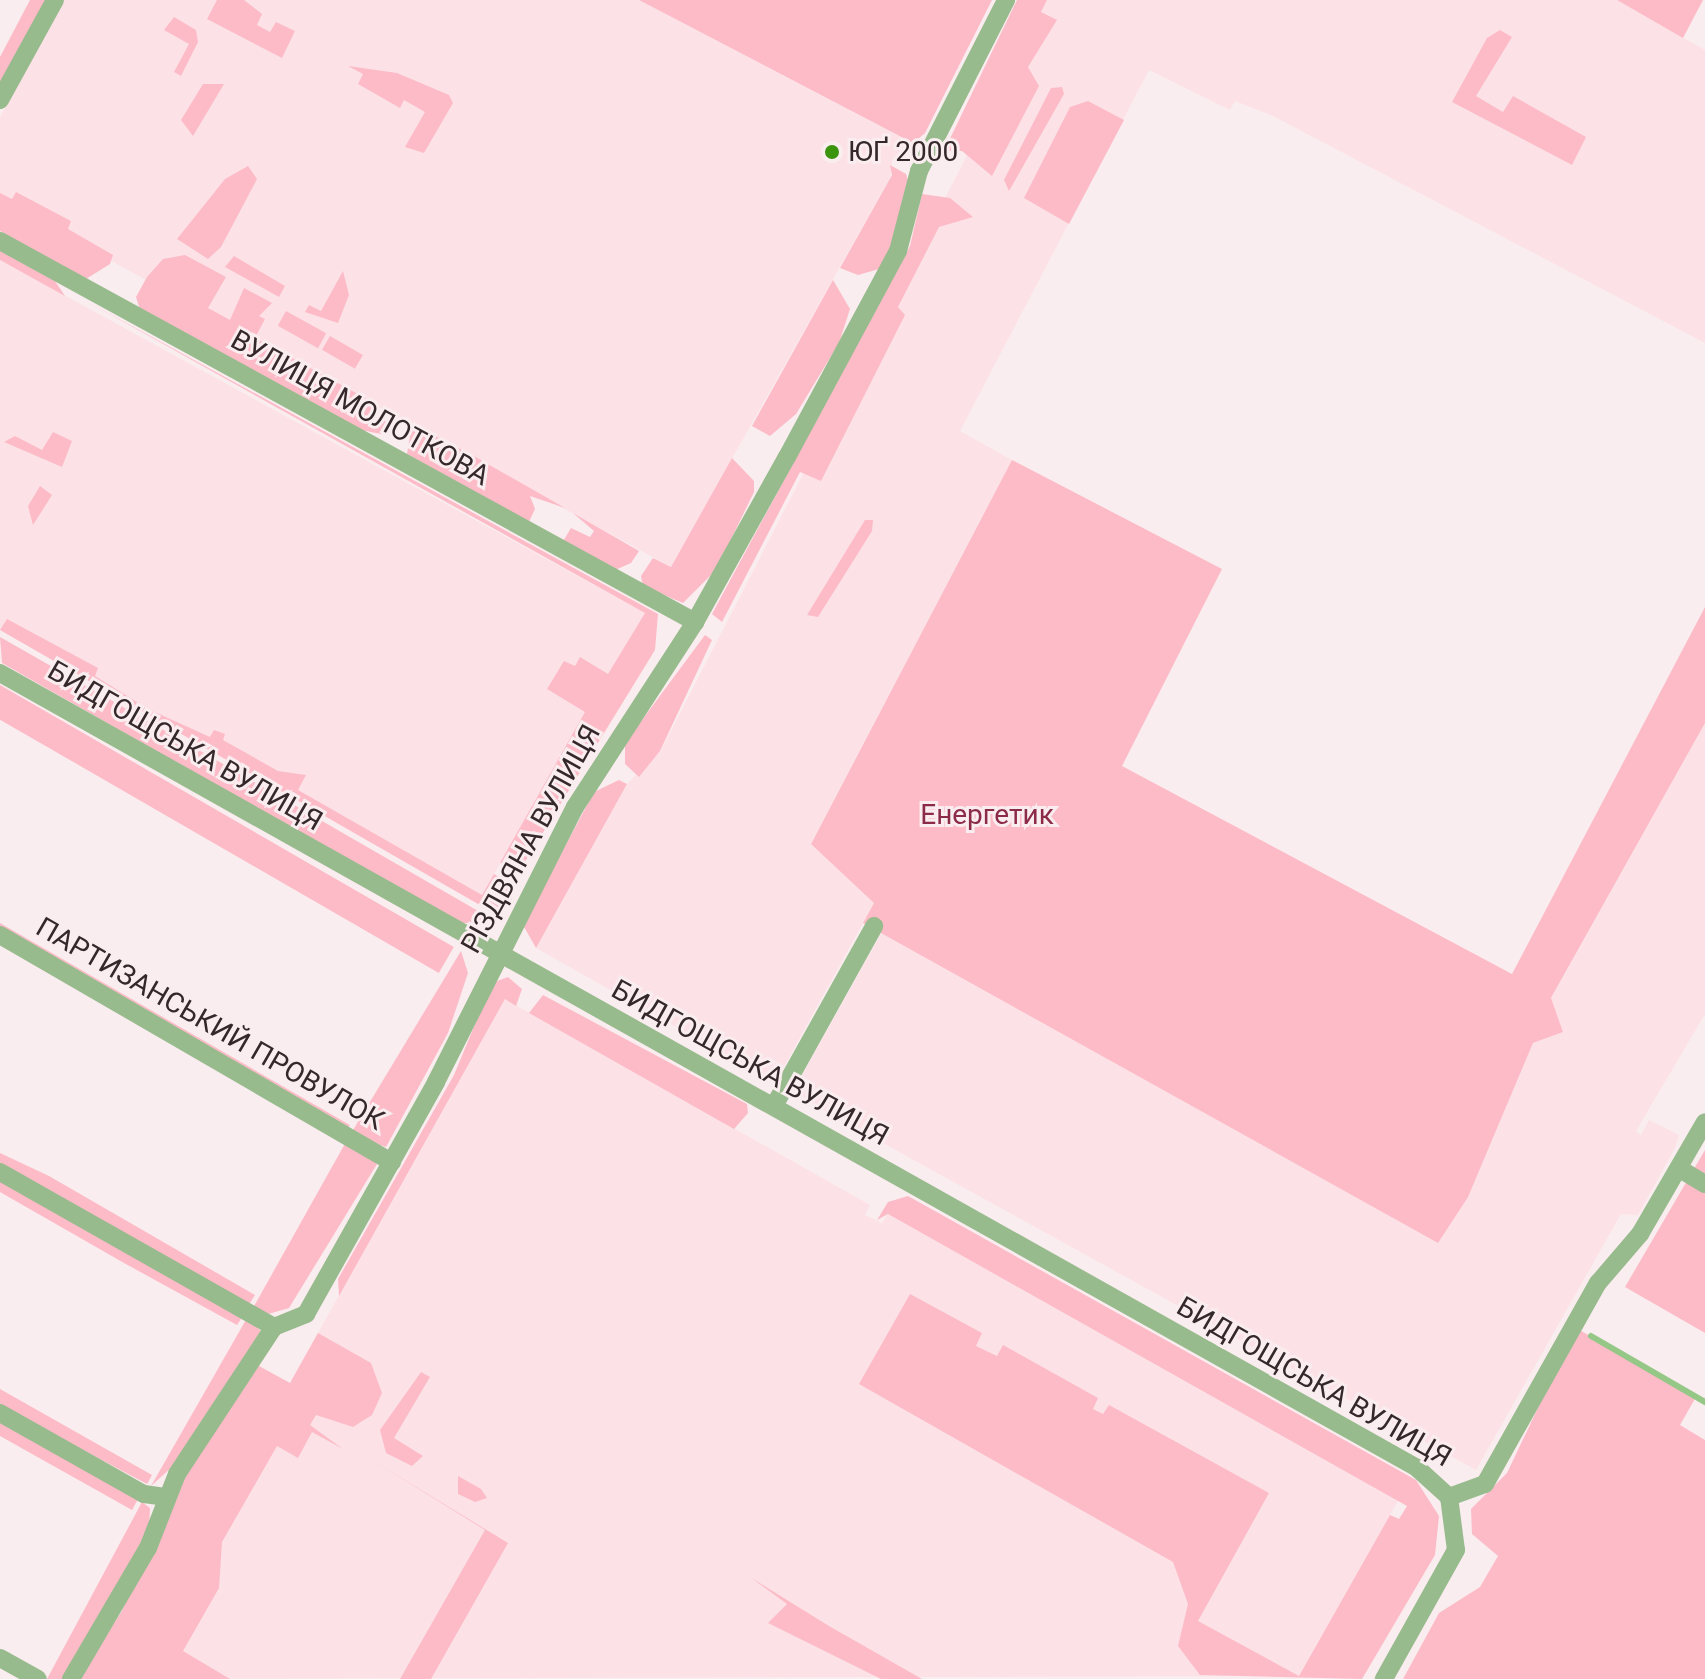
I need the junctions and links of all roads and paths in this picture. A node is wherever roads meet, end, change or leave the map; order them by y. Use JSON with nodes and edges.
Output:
{"nodes":[{"id":1,"x":55,"y":0,"type":"edge"},
{"id":2,"x":1006,"y":0,"type":"edge"},
{"id":3,"x":0,"y":100,"type":"edge"},
{"id":4,"x":0,"y":241,"type":"edge"},
{"id":5,"x":695,"y":622,"type":"junction"},
{"id":6,"x":0,"y":673,"type":"edge"},
{"id":7,"x":874,"y":926,"type":"dead end"},
{"id":8,"x":0,"y":935,"type":"edge"},
{"id":9,"x":496,"y":956,"type":"junction"},
{"id":10,"x":774,"y":1106,"type":"junction"},
{"id":11,"x":1705,"y":1122,"type":"edge"},
{"id":12,"x":392,"y":1162,"type":"junction"},
{"id":13,"x":1680,"y":1169,"type":"junction"},
{"id":14,"x":0,"y":1172,"type":"edge"},
{"id":15,"x":1705,"y":1184,"type":"edge"},
{"id":16,"x":274,"y":1327,"type":"junction"},
{"id":17,"x":0,"y":1413,"type":"edge"},
{"id":18,"x":165,"y":1497,"type":"junction"},
{"id":19,"x":1449,"y":1497,"type":"junction"},
{"id":20,"x":0,"y":1658,"type":"edge"},
{"id":21,"x":38,"y":1679,"type":"edge"},
{"id":22,"x":71,"y":1679,"type":"edge"},
{"id":23,"x":1384,"y":1679,"type":"edge"}],
"edges":[{"from":1,"to":3,"type":"street"},
{"from":2,"to":5,"type":"street","name":"РІЗДВЯНА ВУЛИЦЯ"},
{"from":4,"to":5,"type":"street","name":"ВУЛИЦЯ МОЛОТКОВА"},
{"from":5,"to":9,"type":"street","name":"РІЗДВЯНА ВУЛИЦЯ"},
{"from":6,"to":9,"type":"street","name":"БИДГОЩСЬКА ВУЛИЦЯ"},
{"from":7,"to":10,"type":"street"},
{"from":8,"to":12,"type":"street","name":"ПАРТИЗАНСЬКИЙ ПРОВУЛОК"},
{"from":9,"to":10,"type":"street","name":"БИДГОЩСЬКА ВУЛИЦЯ"},
{"from":9,"to":12,"type":"street","name":"РІЗДВЯНА ВУЛИЦЯ"},
{"from":10,"to":19,"type":"street","name":"БИДГОЩСЬКА ВУЛИЦЯ"},
{"from":11,"to":13,"type":"street"},
{"from":12,"to":16,"type":"street","name":"РІЗДВЯНА ВУЛИЦЯ"},
{"from":13,"to":15,"type":"street"},
{"from":13,"to":19,"type":"street"},
{"from":14,"to":16,"type":"street"},
{"from":16,"to":18,"type":"street"},
{"from":17,"to":18,"type":"street"},
{"from":18,"to":22,"type":"street"},
{"from":19,"to":23,"type":"street","name":"БИДГОЩСЬКА ВУЛИЦЯ"},
{"from":20,"to":21,"type":"street"}]}
